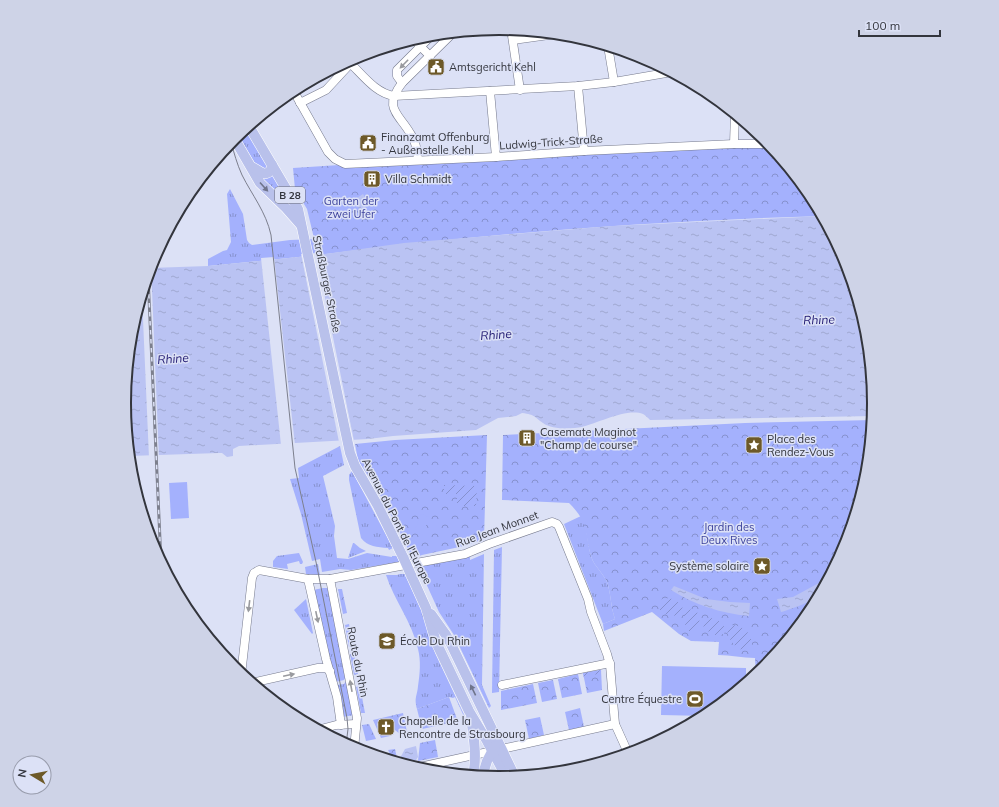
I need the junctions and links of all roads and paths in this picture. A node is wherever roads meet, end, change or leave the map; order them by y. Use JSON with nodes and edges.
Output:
{"nodes":[{"id":1,"x":513,"y":36,"type":"edge"},
{"id":2,"x":535,"y":37,"type":"edge"},
{"id":3,"x":447,"y":39,"type":"edge"},
{"id":4,"x":514,"y":40,"type":"junction"},
{"id":5,"x":424,"y":43,"type":"edge"},
{"id":6,"x":418,"y":45,"type":"edge"},
{"id":7,"x":420,"y":47,"type":"junction"},
{"id":8,"x":609,"y":52,"type":"edge"},
{"id":9,"x":430,"y":56,"type":"junction"},
{"id":10,"x":353,"y":66,"type":"edge"},
{"id":11,"x":342,"y":71,"type":"edge"},
{"id":12,"x":663,"y":74,"type":"edge"},
{"id":13,"x":614,"y":82,"type":"junction"},
{"id":14,"x":402,"y":83,"type":"junction"},
{"id":15,"x":578,"y":86,"type":"junction"},
{"id":16,"x":520,"y":90,"type":"junction"},
{"id":17,"x":490,"y":91,"type":"junction"},
{"id":18,"x":297,"y":96,"type":"edge"},
{"id":19,"x":394,"y":96,"type":"junction"},
{"id":20,"x":300,"y":102,"type":"junction"},
{"id":21,"x":734,"y":119,"type":"edge"},
{"id":22,"x":252,"y":131,"type":"edge"},
{"id":23,"x":238,"y":144,"type":"edge"},
{"id":24,"x":734,"y":144,"type":"junction"},
{"id":25,"x":761,"y":144,"type":"edge"},
{"id":26,"x":584,"y":151,"type":"junction"},
{"id":27,"x":496,"y":157,"type":"junction"},
{"id":28,"x":418,"y":160,"type":"junction"},
{"id":29,"x":272,"y":165,"type":"junction"},
{"id":30,"x":250,"y":166,"type":"junction"},
{"id":31,"x":302,"y":226,"type":"junction"},
{"id":32,"x":348,"y":445,"type":"joint"},
{"id":33,"x":308,"y":578,"type":"junction"},
{"id":34,"x":330,"y":579,"type":"junction"},
{"id":35,"x":426,"y":608,"type":"junction"},
{"id":36,"x":610,"y":663,"type":"junction"},
{"id":37,"x":240,"y":665,"type":"edge"},
{"id":38,"x":330,"y":671,"type":"junction"},
{"id":39,"x":258,"y":682,"type":"edge"},
{"id":40,"x":502,"y":686,"type":"dead end"},
{"id":41,"x":470,"y":711,"type":"junction"},
{"id":42,"x":356,"y":724,"type":"junction"},
{"id":43,"x":614,"y":724,"type":"junction"},
{"id":44,"x":341,"y":725,"type":"junction"},
{"id":45,"x":325,"y":728,"type":"edge"},
{"id":46,"x":355,"y":742,"type":"edge"},
{"id":47,"x":497,"y":747,"type":"junction"},
{"id":48,"x":626,"y":749,"type":"edge"},
{"id":49,"x":476,"y":755,"type":"junction"},
{"id":50,"x":498,"y":761,"type":"junction"},
{"id":51,"x":429,"y":765,"type":"edge"},
{"id":52,"x":474,"y":771,"type":"edge"},
{"id":53,"x":484,"y":771,"type":"edge"},
{"id":54,"x":487,"y":771,"type":"edge"},
{"id":55,"x":503,"y":772,"type":"edge"},
{"id":56,"x":512,"y":772,"type":"edge"}],
"edges":[{"from":1,"to":4,"type":"street"},
{"from":2,"to":4,"type":"street"},
{"from":3,"to":9,"type":"street"},
{"from":4,"to":16,"type":"street"},
{"from":5,"to":7,"type":"street"},
{"from":6,"to":7,"type":"street"},
{"from":7,"to":9,"type":"street"},
{"from":7,"to":14,"type":"street","one_way":true},
{"from":8,"to":13,"type":"street"},
{"from":9,"to":14,"type":"street"},
{"from":10,"to":19,"type":"street"},
{"from":11,"to":20,"type":"street"},
{"from":12,"to":13,"type":"street"},
{"from":13,"to":15,"type":"street"},
{"from":14,"to":19,"type":"street"},
{"from":15,"to":16,"type":"street"},
{"from":15,"to":26,"type":"street"},
{"from":16,"to":17,"type":"street"},
{"from":17,"to":19,"type":"street"},
{"from":17,"to":27,"type":"street"},
{"from":18,"to":20,"type":"street"},
{"from":19,"to":28,"type":"street"},
{"from":20,"to":28,"type":"street","name":"Ludwig-Trick-Straße"},
{"from":21,"to":24,"type":"street"},
{"from":22,"to":29,"type":"main road","name":"Straßburger Straße","number":"B 28"},
{"from":23,"to":30,"type":"main road","name":"Straßburger Straße","number":"B 28"},
{"from":24,"to":25,"type":"street","name":"Ludwig-Trick-Straße"},
{"from":24,"to":26,"type":"street","name":"Ludwig-Trick-Straße"},
{"from":26,"to":27,"type":"street","name":"Ludwig-Trick-Straße"},
{"from":27,"to":28,"type":"street","name":"Ludwig-Trick-Straße"},
{"from":29,"to":30,"type":"main road"},
{"from":29,"to":31,"type":"main road","name":"Straßburger Straße","number":"B 28"},
{"from":30,"to":31,"type":"main road","name":"Straßburger Straße","number":"B 28","one_way":true},
{"from":31,"to":32,"type":"main road","name":"Straßburger Straße"},
{"from":32,"to":35,"type":"main road","name":"Avenue du Pont de l'Europe","bridge":true},
{"from":33,"to":34,"type":"street","name":"Rue Jean Monnet"},
{"from":33,"to":37,"type":"street","name":"Rue Jean Monnet","one_way":true},
{"from":33,"to":38,"type":"street","one_way":true},
{"from":34,"to":36,"type":"street","name":"Rue Jean Monnet"},
{"from":42,"to":34,"type":"street","name":"Route du Rhin","one_way":true},
{"from":35,"to":41,"type":"main road","name":"Avenue du Pont de l'Europe"},
{"from":47,"to":35,"type":"main road","name":"Avenue du Pont de l'Europe","one_way":true},
{"from":36,"to":40,"type":"street"},
{"from":36,"to":43,"type":"street","name":"Rue Jean Monnet"},
{"from":39,"to":38,"type":"street","one_way":true},
{"from":38,"to":44,"type":"street"},
{"from":41,"to":47,"type":"main road"},
{"from":41,"to":49,"type":"main road"},
{"from":42,"to":44,"type":"street"},
{"from":42,"to":46,"type":"street","name":"Route du Rhin"},
{"from":43,"to":47,"type":"street"},
{"from":43,"to":48,"type":"street"},
{"from":44,"to":45,"type":"street"},
{"from":47,"to":49,"type":"street"},
{"from":47,"to":50,"type":"main road"},
{"from":47,"to":53,"type":"main road"},
{"from":47,"to":56,"type":"main road"},
{"from":49,"to":51,"type":"street"},
{"from":49,"to":52,"type":"main road"},
{"from":50,"to":54,"type":"main road"},
{"from":50,"to":55,"type":"main road"}]}
